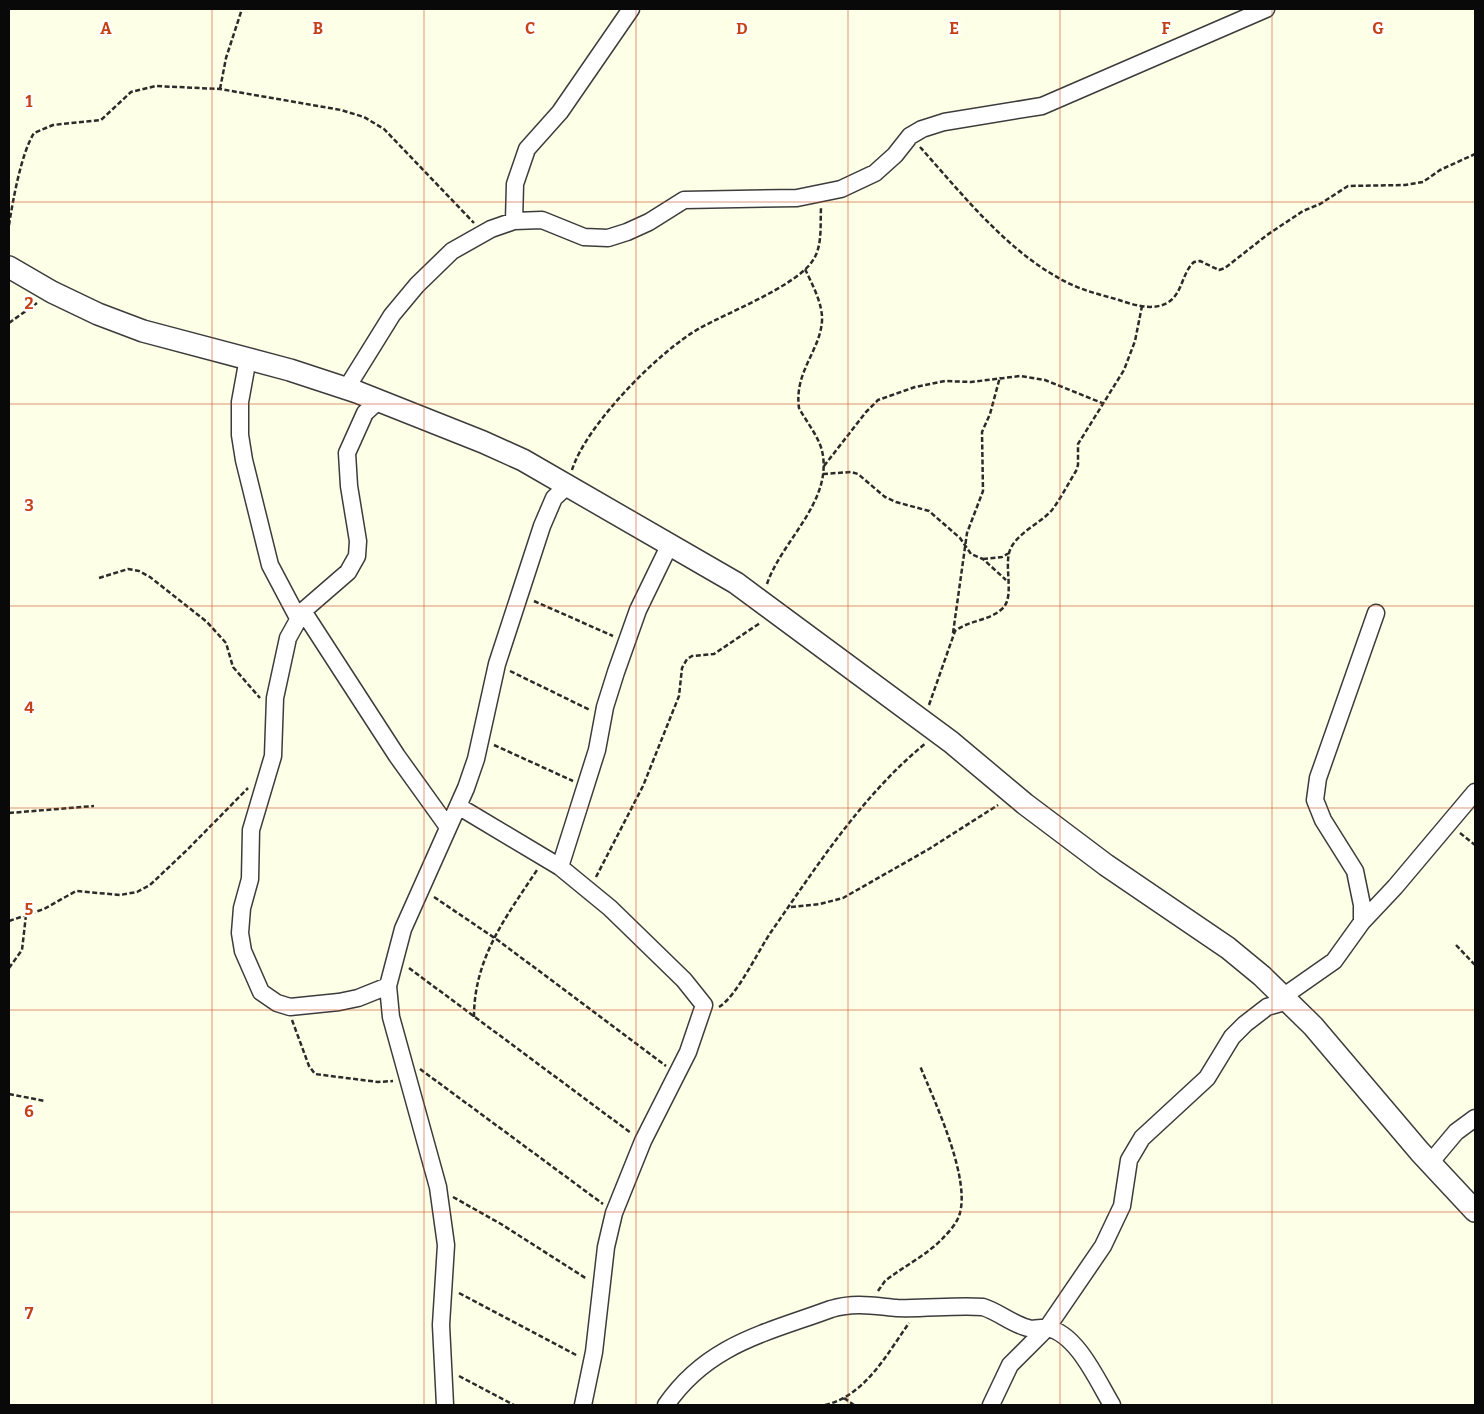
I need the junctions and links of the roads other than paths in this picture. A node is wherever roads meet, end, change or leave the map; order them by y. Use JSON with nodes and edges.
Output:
{"nodes":[{"id":1,"x":631,"y":9,"type":"edge"},
{"id":2,"x":1266,"y":9,"type":"edge"},
{"id":3,"x":514,"y":221,"type":"junction"},
{"id":4,"x":9,"y":267,"type":"edge"},
{"id":5,"x":248,"y":358,"type":"junction"},
{"id":6,"x":346,"y":389,"type":"junction"},
{"id":7,"x":378,"y":401,"type":"junction"},
{"id":8,"x":567,"y":486,"type":"junction"},
{"id":9,"x":670,"y":544,"type":"junction"},
{"id":10,"x":1376,"y":613,"type":"dead end"},
{"id":11,"x":300,"y":614,"type":"junction"},
{"id":12,"x":1475,"y":792,"type":"edge"},
{"id":13,"x":458,"y":806,"type":"junction"},
{"id":14,"x":448,"y":827,"type":"junction"},
{"id":15,"x":560,"y":867,"type":"junction"},
{"id":16,"x":1362,"y":922,"type":"junction"},
{"id":17,"x":388,"y":986,"type":"junction"},
{"id":18,"x":1286,"y":998,"type":"junction"},
{"id":19,"x":1475,"y":1118,"type":"edge"},
{"id":20,"x":1430,"y":1163,"type":"junction"},
{"id":21,"x":1475,"y":1211,"type":"edge"},
{"id":22,"x":1047,"y":1328,"type":"junction"},
{"id":23,"x":445,"y":1405,"type":"edge"},
{"id":24,"x":583,"y":1405,"type":"edge"},
{"id":25,"x":666,"y":1405,"type":"edge"},
{"id":26,"x":991,"y":1405,"type":"edge"},
{"id":27,"x":1112,"y":1405,"type":"edge"}],
"edges":[{"from":1,"to":3,"type":"street"},
{"from":2,"to":3,"type":"street"},
{"from":3,"to":6,"type":"street"},
{"from":4,"to":5,"type":"street"},
{"from":5,"to":6,"type":"street"},
{"from":5,"to":11,"type":"street"},
{"from":6,"to":7,"type":"street"},
{"from":7,"to":8,"type":"street"},
{"from":7,"to":11,"type":"street"},
{"from":8,"to":9,"type":"street"},
{"from":8,"to":13,"type":"street"},
{"from":9,"to":15,"type":"street"},
{"from":9,"to":18,"type":"street"},
{"from":10,"to":16,"type":"street"},
{"from":11,"to":14,"type":"street"},
{"from":11,"to":17,"type":"street"},
{"from":12,"to":16,"type":"street"},
{"from":13,"to":14,"type":"street"},
{"from":13,"to":15,"type":"street"},
{"from":14,"to":17,"type":"street"},
{"from":15,"to":24,"type":"street"},
{"from":16,"to":18,"type":"street"},
{"from":17,"to":23,"type":"street"},
{"from":18,"to":20,"type":"street"},
{"from":18,"to":22,"type":"street"},
{"from":19,"to":20,"type":"street"},
{"from":20,"to":21,"type":"street"},
{"from":22,"to":25,"type":"street"},
{"from":22,"to":26,"type":"street"},
{"from":22,"to":27,"type":"street"}]}
